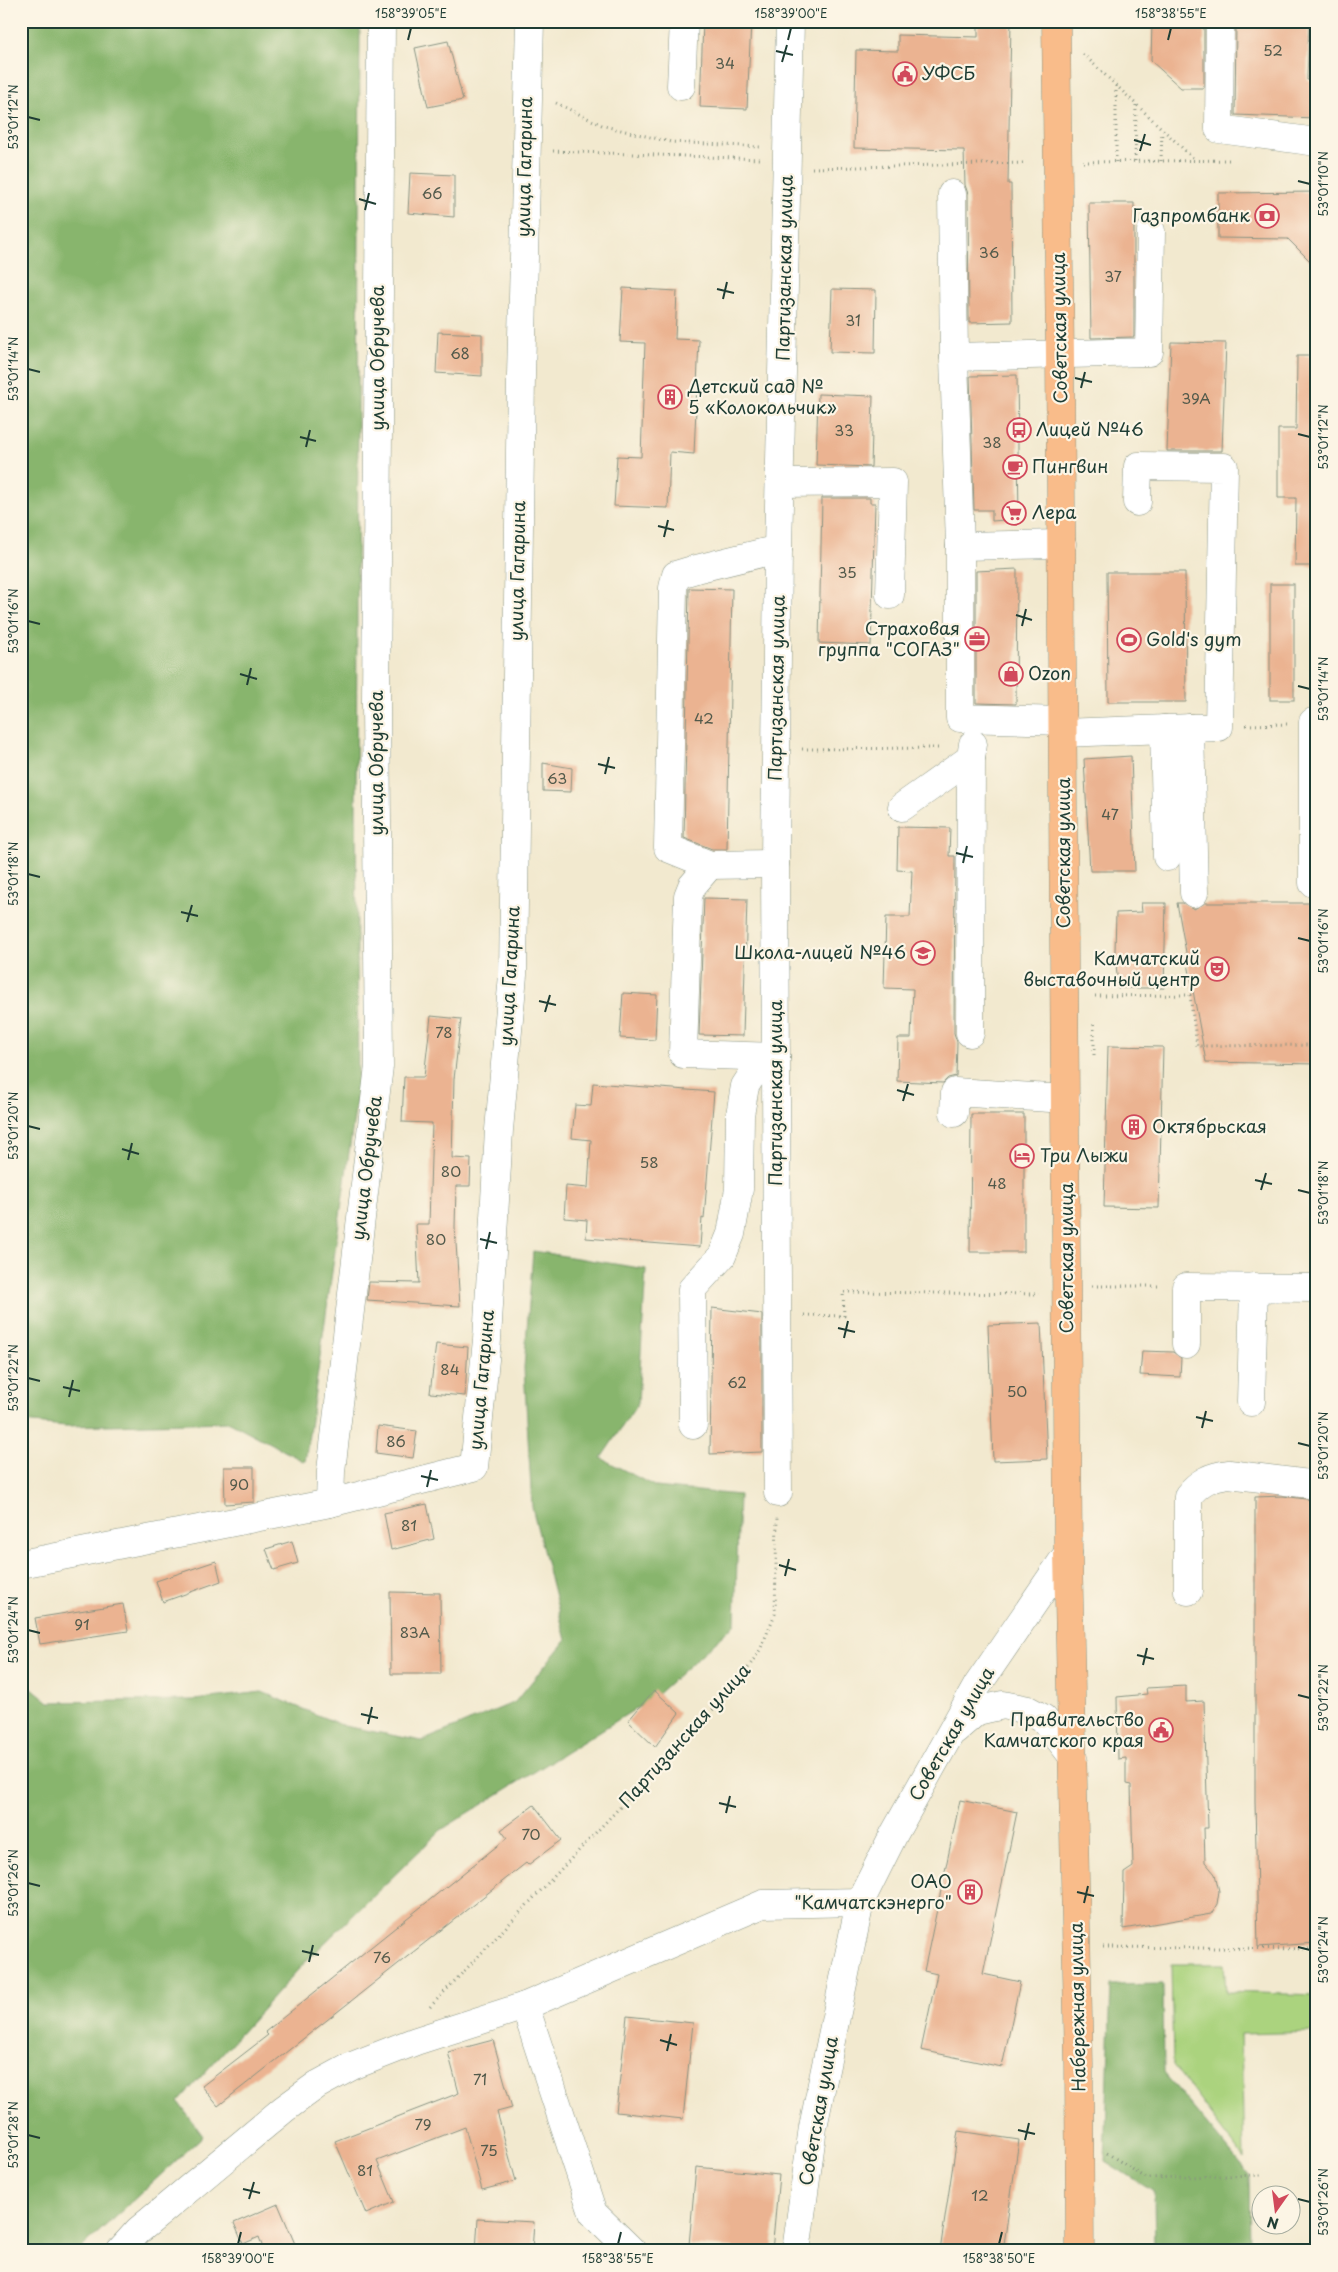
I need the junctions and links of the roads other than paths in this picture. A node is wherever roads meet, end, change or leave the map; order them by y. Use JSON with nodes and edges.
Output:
{"nodes":[{"id":1,"x":381,"y":21,"type":"edge"},
{"id":2,"x":530,"y":21,"type":"edge"},
{"id":3,"x":684,"y":21,"type":"edge"},
{"id":4,"x":790,"y":21,"type":"edge"},
{"id":5,"x":1056,"y":21,"type":"edge"},
{"id":6,"x":1220,"y":21,"type":"edge"},
{"id":7,"x":681,"y":86,"type":"dead end"},
{"id":8,"x":1317,"y":142,"type":"edge"},
{"id":9,"x":952,"y":194,"type":"dead end"},
{"id":10,"x":1151,"y":231,"type":"dead end"},
{"id":11,"x":1060,"y":355,"type":"junction"},
{"id":12,"x":954,"y":357,"type":"junction"},
{"id":13,"x":780,"y":483,"type":"junction"},
{"id":14,"x":1137,"y":502,"type":"dead end"},
{"id":15,"x":1062,"y":544,"type":"junction"},
{"id":16,"x":960,"y":546,"type":"junction"},
{"id":17,"x":778,"y":549,"type":"junction"},
{"id":18,"x":890,"y":595,"type":"dead end"},
{"id":19,"x":977,"y":719,"type":"junction"},
{"id":20,"x":1315,"y":722,"type":"edge"},
{"id":21,"x":1063,"y":727,"type":"junction"},
{"id":22,"x":1177,"y":728,"type":"junction"},
{"id":23,"x":972,"y":753,"type":"junction"},
{"id":24,"x":902,"y":806,"type":"dead end"},
{"id":25,"x":1167,"y":857,"type":"dead end"},
{"id":26,"x":775,"y":864,"type":"junction"},
{"id":27,"x":710,"y":865,"type":"junction"},
{"id":28,"x":1317,"y":883,"type":"edge"},
{"id":29,"x":1194,"y":892,"type":"dead end"},
{"id":30,"x":970,"y":1033,"type":"dead end"},
{"id":31,"x":776,"y":1057,"type":"junction"},
{"id":32,"x":1066,"y":1099,"type":"junction"},
{"id":33,"x":954,"y":1113,"type":"dead end"},
{"id":34,"x":1254,"y":1287,"type":"junction"},
{"id":35,"x":1317,"y":1288,"type":"edge"},
{"id":36,"x":1186,"y":1344,"type":"dead end"},
{"id":37,"x":1252,"y":1402,"type":"dead end"},
{"id":38,"x":693,"y":1425,"type":"dead end"},
{"id":39,"x":1317,"y":1485,"type":"edge"},
{"id":40,"x":778,"y":1493,"type":"road end"},
{"id":41,"x":330,"y":1503,"type":"junction"},
{"id":42,"x":1068,"y":1553,"type":"junction"},
{"id":43,"x":21,"y":1564,"type":"edge"},
{"id":44,"x":1188,"y":1591,"type":"dead end"},
{"id":45,"x":952,"y":1733,"type":"junction"},
{"id":46,"x":1073,"y":1757,"type":"junction"},
{"id":47,"x":860,"y":1902,"type":"junction"},
{"id":48,"x":524,"y":2006,"type":"junction"},
{"id":49,"x":120,"y":2251,"type":"edge"},
{"id":50,"x":632,"y":2251,"type":"edge"},
{"id":51,"x":796,"y":2251,"type":"edge"},
{"id":52,"x":1080,"y":2251,"type":"edge"}],
"edges":[{"from":1,"to":41,"type":"street","name":"улица Обручева"},
{"from":2,"to":41,"type":"street","name":"улица Гагарина"},
{"from":3,"to":7,"type":"street"},
{"from":4,"to":13,"type":"street","name":"Партизанская улица"},
{"from":5,"to":11,"type":"main road","name":"Советская улица"},
{"from":6,"to":8,"type":"street"},
{"from":9,"to":12,"type":"street"},
{"from":10,"to":11,"type":"street"},
{"from":11,"to":12,"type":"street"},
{"from":11,"to":15,"type":"main road","name":"Советская улица"},
{"from":12,"to":16,"type":"street"},
{"from":13,"to":17,"type":"street","name":"Партизанская улица"},
{"from":13,"to":18,"type":"street"},
{"from":14,"to":22,"type":"street"},
{"from":15,"to":16,"type":"street"},
{"from":15,"to":21,"type":"main road","name":"Советская улица"},
{"from":16,"to":19,"type":"street"},
{"from":17,"to":26,"type":"street","name":"Партизанская улица"},
{"from":17,"to":27,"type":"street"},
{"from":19,"to":21,"type":"street"},
{"from":19,"to":23,"type":"street"},
{"from":20,"to":28,"type":"street"},
{"from":21,"to":22,"type":"street"},
{"from":21,"to":32,"type":"main road","name":"Советская улица"},
{"from":22,"to":25,"type":"street"},
{"from":22,"to":29,"type":"street"},
{"from":23,"to":24,"type":"street"},
{"from":23,"to":30,"type":"street"},
{"from":26,"to":27,"type":"street"},
{"from":26,"to":31,"type":"street","name":"Партизанская улица"},
{"from":27,"to":31,"type":"street"},
{"from":31,"to":38,"type":"street"},
{"from":31,"to":40,"type":"street","name":"Партизанская улица"},
{"from":32,"to":33,"type":"street"},
{"from":32,"to":42,"type":"main road","name":"Советская улица"},
{"from":34,"to":35,"type":"street"},
{"from":34,"to":36,"type":"street"},
{"from":34,"to":37,"type":"street"},
{"from":39,"to":44,"type":"street"},
{"from":41,"to":43,"type":"street","name":"улица Гагарина"},
{"from":42,"to":45,"type":"street","name":"Советская улица"},
{"from":42,"to":46,"type":"main road","name":"Набережная улица"},
{"from":45,"to":46,"type":"street"},
{"from":45,"to":47,"type":"street","name":"Советская улица"},
{"from":46,"to":52,"type":"main road","name":"Набережная улица"},
{"from":47,"to":48,"type":"street"},
{"from":47,"to":51,"type":"street","name":"Советская улица"},
{"from":48,"to":49,"type":"street"},
{"from":48,"to":50,"type":"street"}]}
